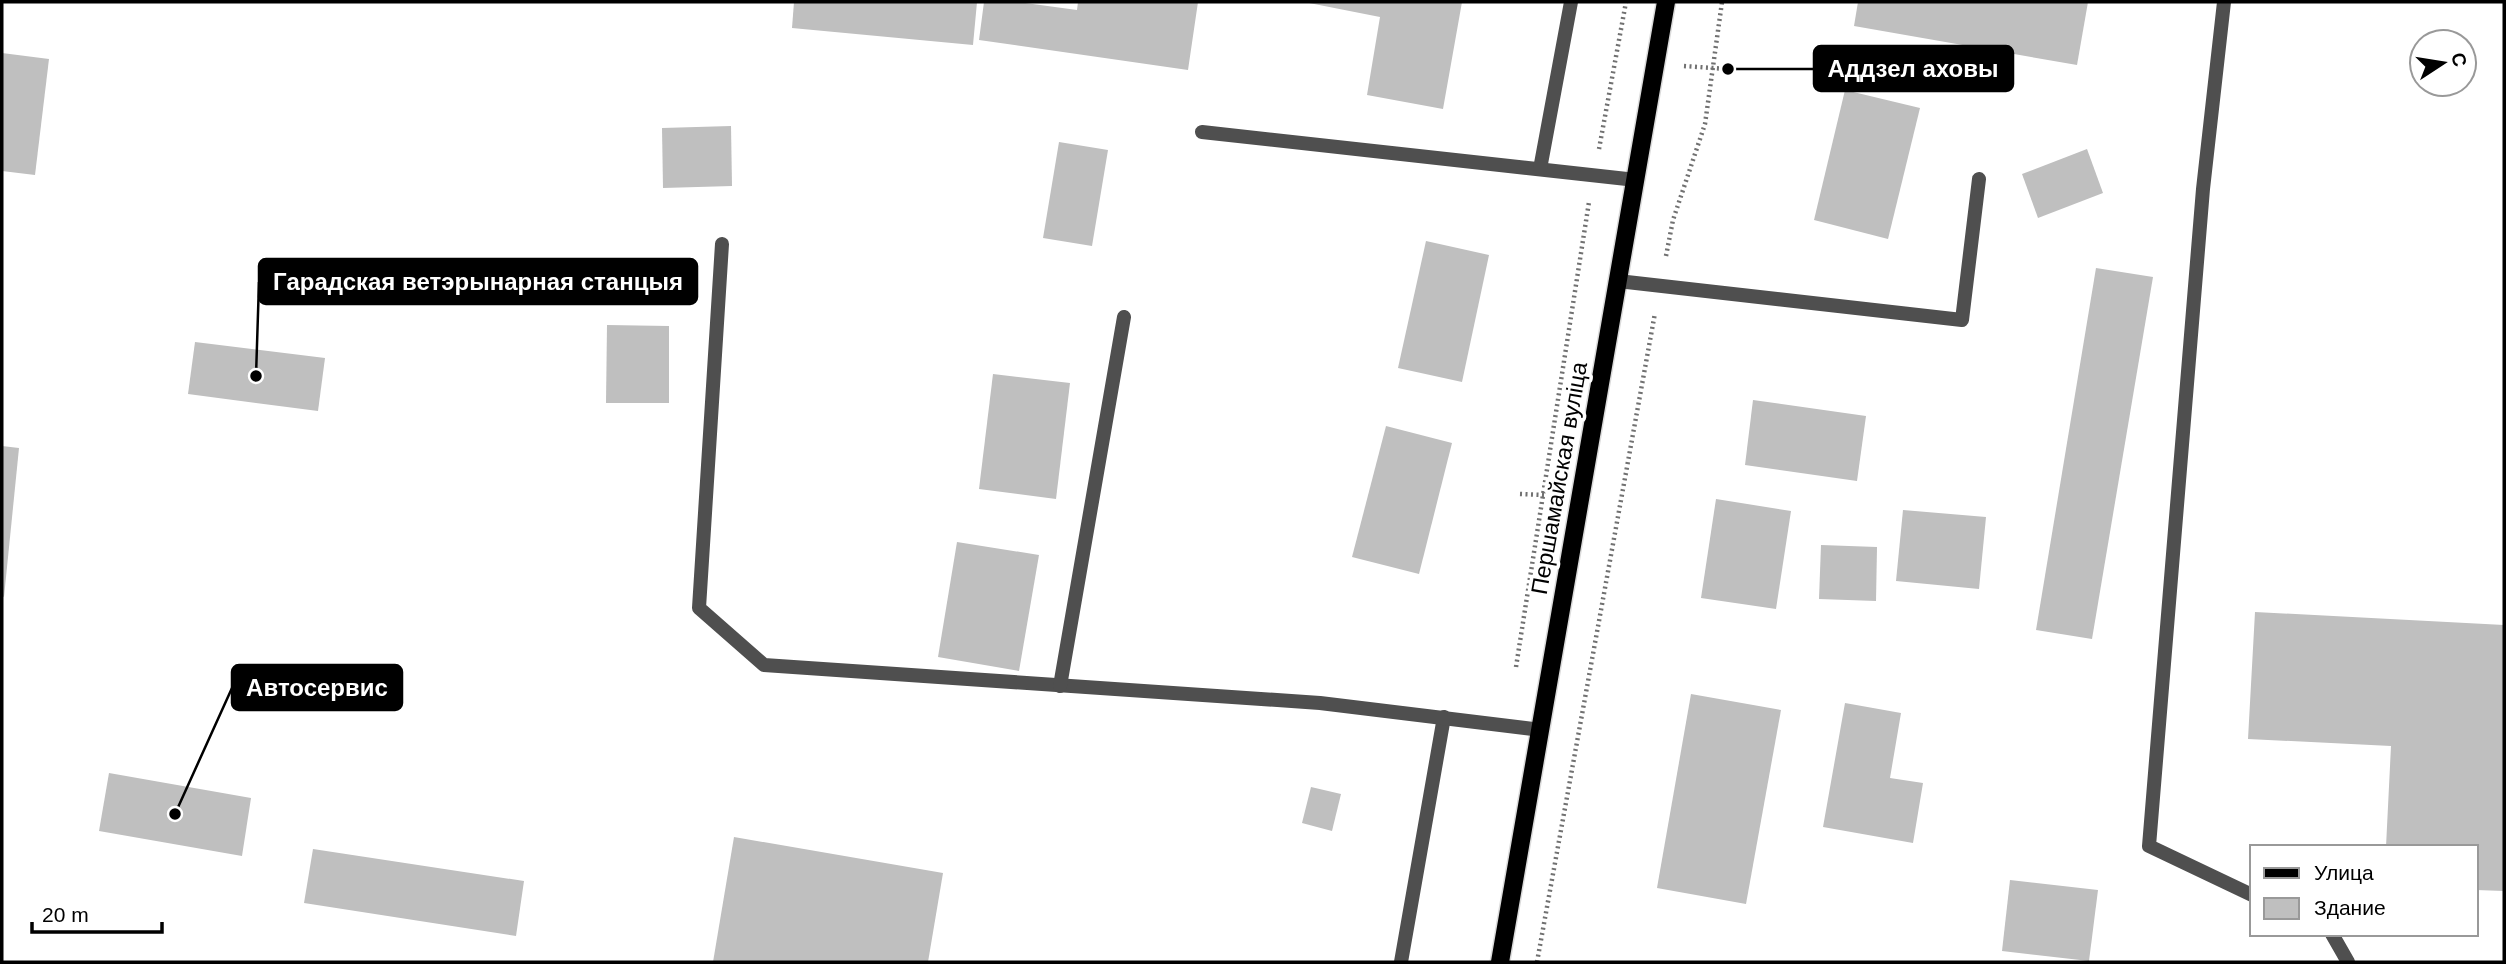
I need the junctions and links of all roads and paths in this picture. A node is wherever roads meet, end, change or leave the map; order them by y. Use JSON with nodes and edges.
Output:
{"nodes":[{"id":1,"x":1571,"y":2,"type":"edge"},
{"id":2,"x":1626,"y":2,"type":"edge"},
{"id":3,"x":1666,"y":2,"type":"edge"},
{"id":4,"x":1721,"y":2,"type":"edge"},
{"id":5,"x":2224,"y":2,"type":"edge"},
{"id":6,"x":1655,"y":64,"type":"junction"},
{"id":7,"x":1712,"y":69,"type":"junction"},
{"id":8,"x":1728,"y":69,"type":"dead end"},
{"id":9,"x":1202,"y":132,"type":"dead end"},
{"id":10,"x":1540,"y":169,"type":"junction"},
{"id":11,"x":1594,"y":174,"type":"junction"},
{"id":12,"x":1979,"y":179,"type":"dead end"},
{"id":13,"x":1636,"y":180,"type":"junction"},
{"id":14,"x":722,"y":244,"type":"dead end"},
{"id":15,"x":1618,"y":281,"type":"junction"},
{"id":16,"x":1661,"y":284,"type":"junction"},
{"id":17,"x":1124,"y":317,"type":"dead end"},
{"id":18,"x":1515,"y":672,"type":"dead end"},
{"id":19,"x":1060,"y":685,"type":"junction"},
{"id":20,"x":1444,"y":717,"type":"junction"},
{"id":21,"x":1541,"y":730,"type":"junction"},
{"id":22,"x":2250,"y":894,"type":"edge"},
{"id":23,"x":2333,"y":936,"type":"edge"},
{"id":24,"x":1401,"y":962,"type":"edge"},
{"id":25,"x":1500,"y":962,"type":"edge"},
{"id":26,"x":1537,"y":962,"type":"edge"},
{"id":27,"x":2348,"y":962,"type":"edge"}],
"edges":[{"from":1,"to":10,"type":"street"},
{"from":2,"to":11,"type":"path"},
{"from":3,"to":6,"type":"main road","name":"Першамайская вуліца"},
{"from":4,"to":7,"type":"path"},
{"from":5,"to":22,"type":"street"},
{"from":6,"to":7,"type":"path"},
{"from":6,"to":13,"type":"main road","name":"Першамайская вуліца"},
{"from":7,"to":8,"type":"path"},
{"from":7,"to":16,"type":"path"},
{"from":9,"to":10,"type":"street"},
{"from":10,"to":11,"type":"street"},
{"from":11,"to":13,"type":"street"},
{"from":11,"to":18,"type":"path"},
{"from":12,"to":16,"type":"street"},
{"from":13,"to":15,"type":"main road","name":"Першамайская вуліца"},
{"from":14,"to":19,"type":"street"},
{"from":15,"to":16,"type":"street"},
{"from":15,"to":21,"type":"main road","name":"Першамайская вуліца"},
{"from":16,"to":26,"type":"path"},
{"from":17,"to":19,"type":"street"},
{"from":19,"to":20,"type":"street"},
{"from":20,"to":21,"type":"street"},
{"from":20,"to":24,"type":"street"},
{"from":21,"to":25,"type":"main road","name":"Першамайская вуліца"},
{"from":23,"to":27,"type":"street"}]}
